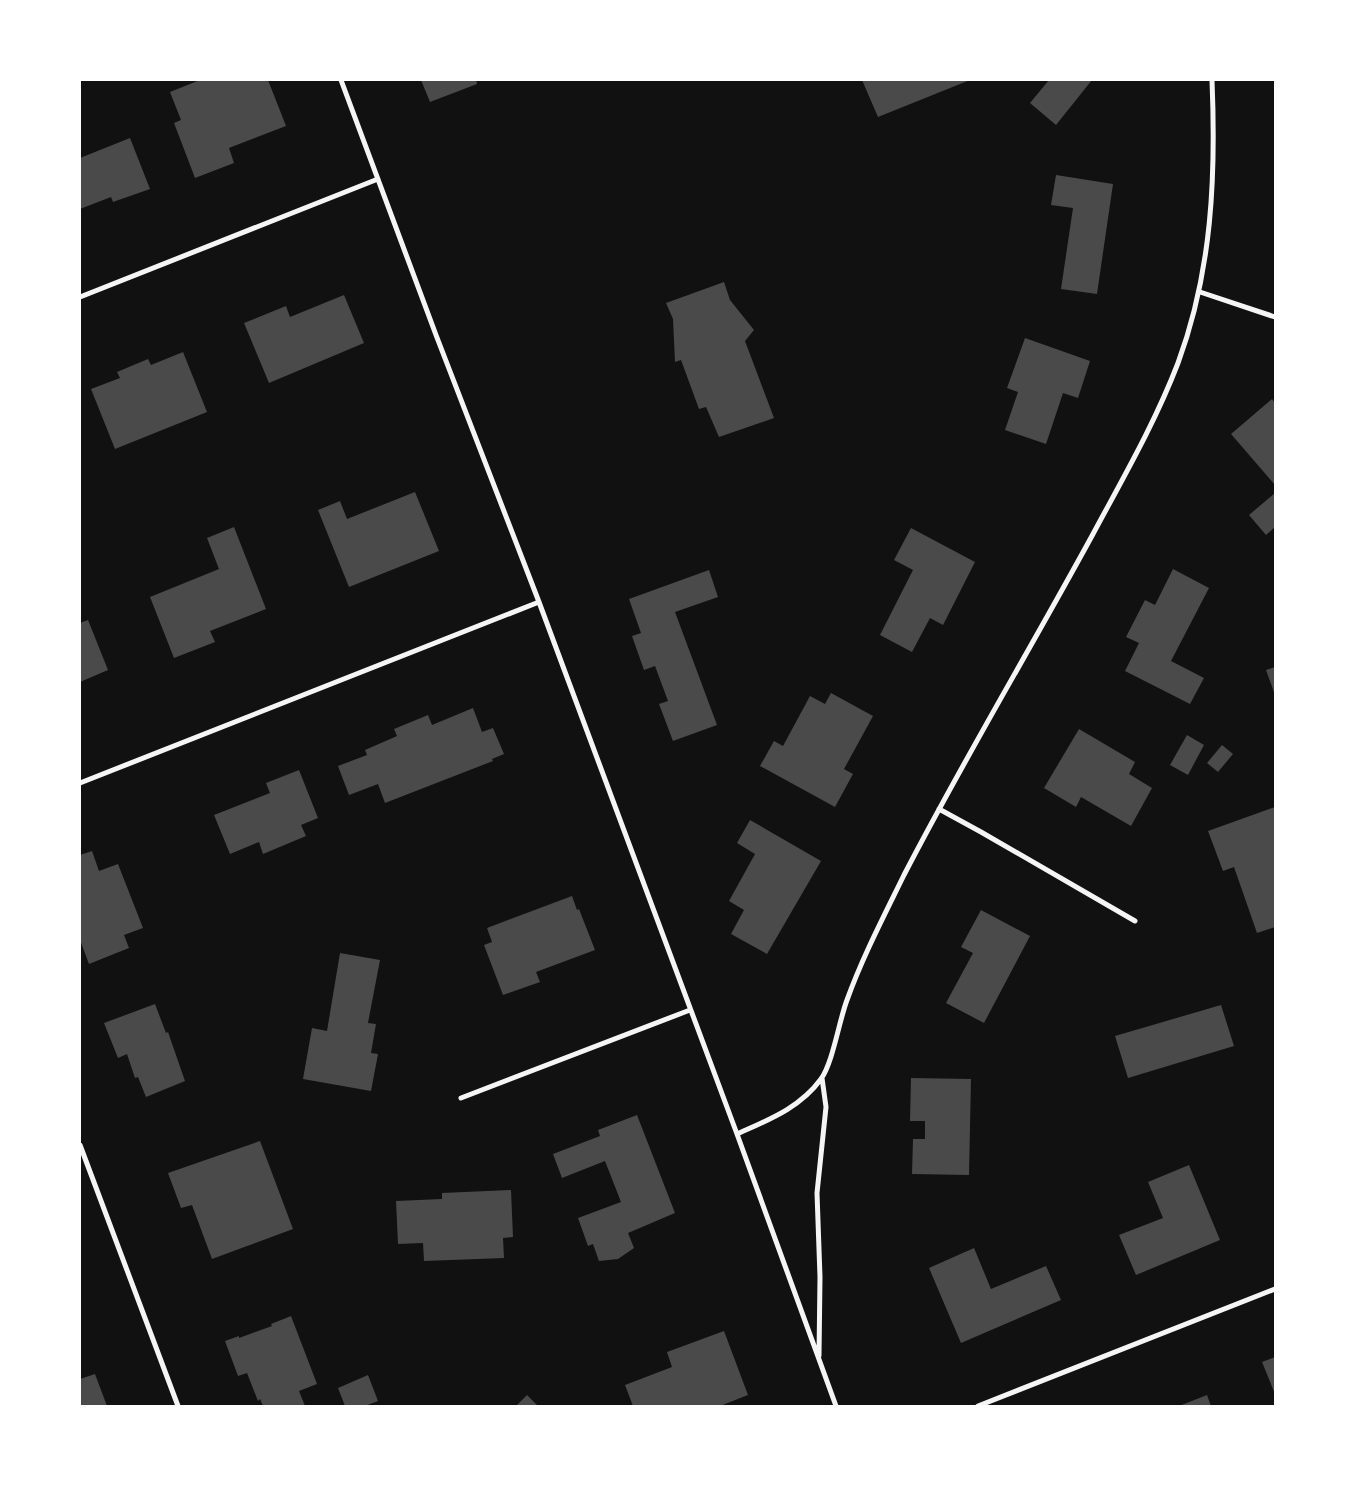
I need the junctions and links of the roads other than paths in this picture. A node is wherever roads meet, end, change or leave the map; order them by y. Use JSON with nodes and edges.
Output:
{"nodes":[{"id":1,"x":341,"y":80,"type":"edge"},
{"id":2,"x":1212,"y":80,"type":"edge"},
{"id":3,"x":378,"y":178,"type":"junction"},
{"id":4,"x":1200,"y":292,"type":"junction"},
{"id":5,"x":80,"y":297,"type":"edge"},
{"id":6,"x":1275,"y":317,"type":"edge"},
{"id":7,"x":539,"y":602,"type":"junction"},
{"id":8,"x":80,"y":783,"type":"edge"},
{"id":9,"x":939,"y":809,"type":"junction"},
{"id":10,"x":1135,"y":921,"type":"dead end"},
{"id":11,"x":690,"y":1010,"type":"junction"},
{"id":12,"x":822,"y":1078,"type":"junction"},
{"id":13,"x":461,"y":1098,"type":"dead end"},
{"id":14,"x":737,"y":1134,"type":"junction"},
{"id":15,"x":80,"y":1145,"type":"edge"},
{"id":16,"x":1275,"y":1289,"type":"edge"},
{"id":17,"x":819,"y":1361,"type":"junction"},
{"id":18,"x":178,"y":1406,"type":"edge"},
{"id":19,"x":836,"y":1406,"type":"edge"},
{"id":20,"x":978,"y":1406,"type":"edge"}],
"edges":[{"from":1,"to":3,"type":"street"},
{"from":2,"to":4,"type":"street"},
{"from":3,"to":5,"type":"street"},
{"from":3,"to":7,"type":"street"},
{"from":4,"to":6,"type":"street"},
{"from":4,"to":9,"type":"street"},
{"from":7,"to":8,"type":"street"},
{"from":7,"to":11,"type":"street"},
{"from":9,"to":10,"type":"street"},
{"from":9,"to":12,"type":"street"},
{"from":11,"to":13,"type":"street"},
{"from":11,"to":14,"type":"street"},
{"from":12,"to":14,"type":"street"},
{"from":12,"to":17,"type":"street"},
{"from":14,"to":17,"type":"street"},
{"from":15,"to":18,"type":"street"},
{"from":16,"to":20,"type":"street"},
{"from":17,"to":19,"type":"street"}]}
